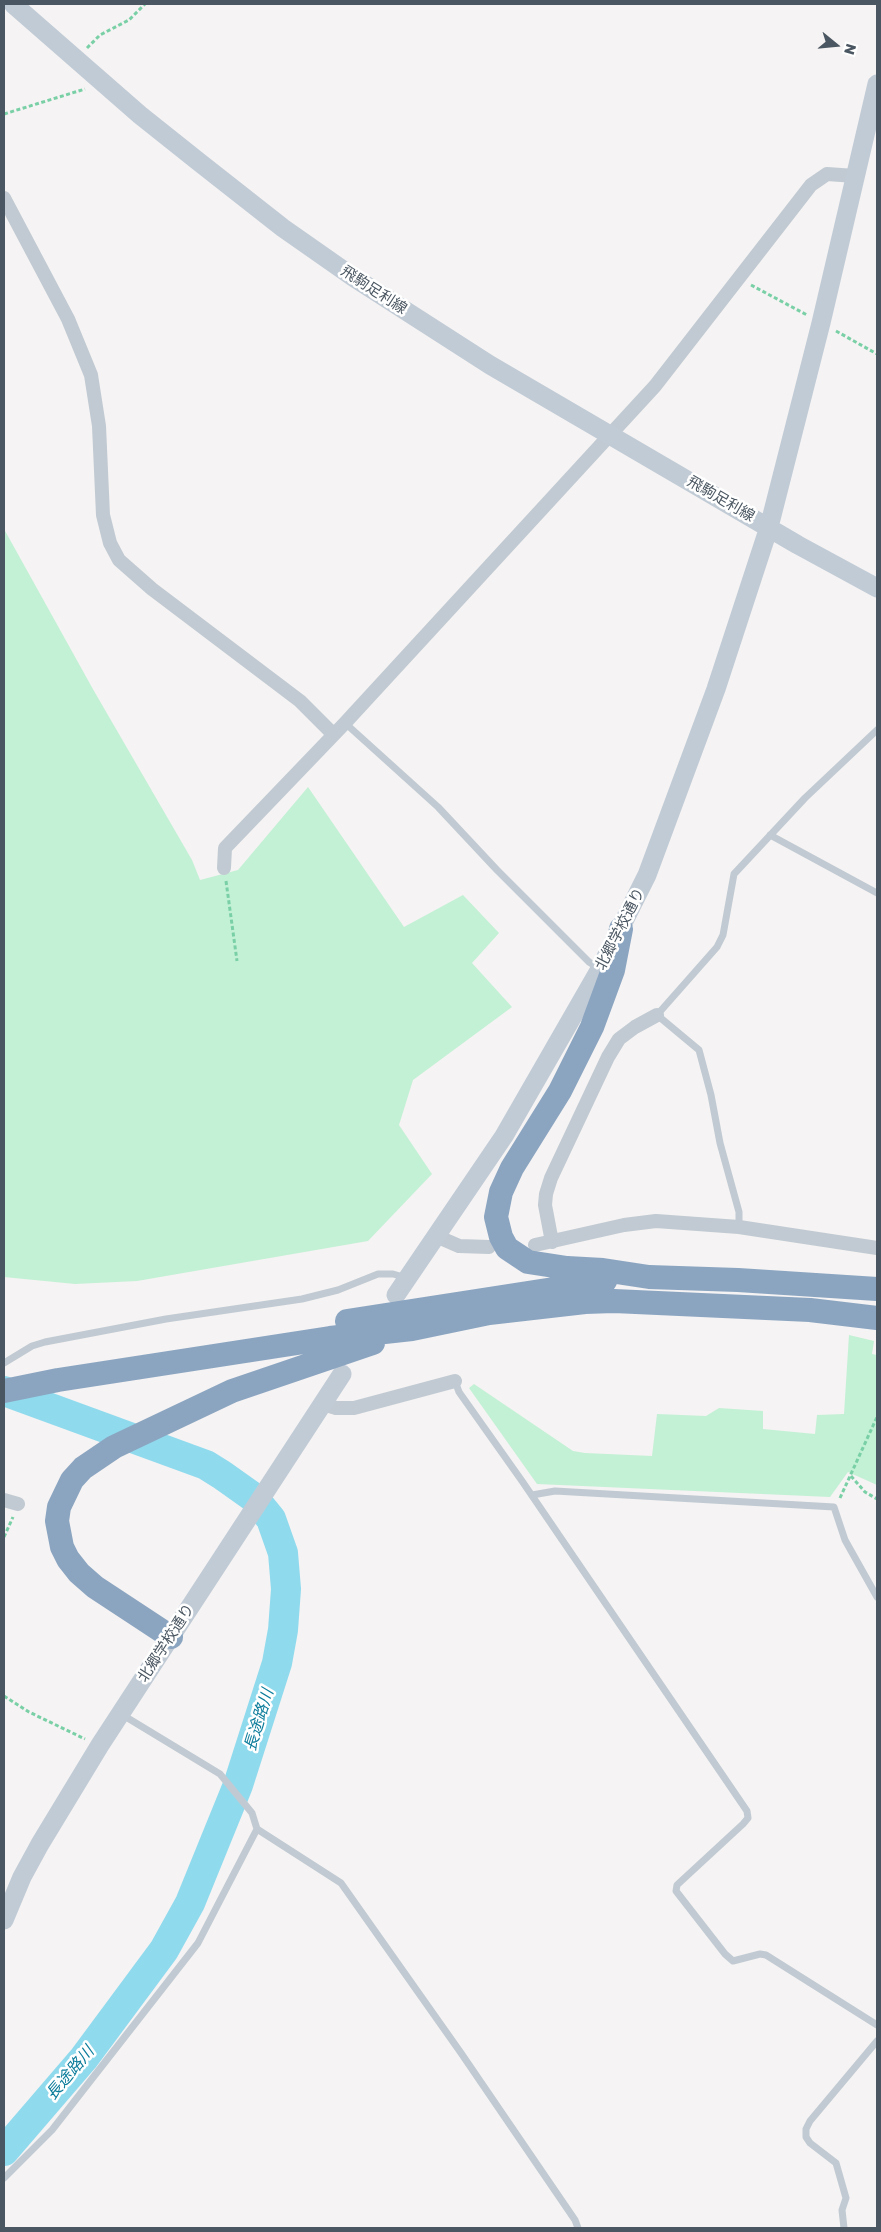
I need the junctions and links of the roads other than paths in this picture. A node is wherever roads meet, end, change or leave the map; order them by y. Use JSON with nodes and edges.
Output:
{"nodes":[{"id":1,"x":13,"y":4,"type":"edge"},
{"id":2,"x":877,"y":84,"type":"edge"},
{"id":3,"x":855,"y":176,"type":"junction"},
{"id":4,"x":4,"y":198,"type":"edge"},
{"id":5,"x":612,"y":435,"type":"junction"},
{"id":6,"x":769,"y":527,"type":"junction"},
{"id":7,"x":877,"y":588,"type":"edge"},
{"id":8,"x":345,"y":723,"type":"junction"},
{"id":9,"x":877,"y":730,"type":"edge"},
{"id":10,"x":333,"y":734,"type":"junction"},
{"id":11,"x":770,"y":835,"type":"junction"},
{"id":12,"x":224,"y":868,"type":"road end"},
{"id":13,"x":877,"y":893,"type":"edge"},
{"id":14,"x":621,"y":929,"type":"junction"},
{"id":15,"x":600,"y":969,"type":"junction"},
{"id":16,"x":657,"y":1015,"type":"junction"},
{"id":17,"x":739,"y":1227,"type":"junction"},
{"id":18,"x":436,"y":1236,"type":"junction"},
{"id":19,"x":552,"y":1242,"type":"junction"},
{"id":20,"x":535,"y":1245,"type":"dead end"},
{"id":21,"x":489,"y":1247,"type":"dead end"},
{"id":22,"x":877,"y":1248,"type":"edge"},
{"id":23,"x":649,"y":1277,"type":"junction"},
{"id":24,"x":407,"y":1278,"type":"junction"},
{"id":25,"x":875,"y":1290,"type":"edge"},
{"id":26,"x":396,"y":1295,"type":"dead end"},
{"id":27,"x":844,"y":1314,"type":"junction"},
{"id":28,"x":877,"y":1318,"type":"edge"},
{"id":29,"x":877,"y":1327,"type":"edge"},
{"id":30,"x":412,"y":1329,"type":"junction"},
{"id":31,"x":4,"y":1363,"type":"edge"},
{"id":32,"x":53,"y":1374,"type":"junction"},
{"id":33,"x":342,"y":1374,"type":"dead end"},
{"id":34,"x":4,"y":1377,"type":"edge"},
{"id":35,"x":455,"y":1381,"type":"joint"},
{"id":36,"x":4,"y":1391,"type":"edge"},
{"id":37,"x":323,"y":1404,"type":"junction"},
{"id":38,"x":532,"y":1495,"type":"junction"},
{"id":39,"x":4,"y":1500,"type":"edge"},
{"id":40,"x":18,"y":1504,"type":"road end"},
{"id":41,"x":877,"y":1598,"type":"edge"},
{"id":42,"x":170,"y":1637,"type":"junction"},
{"id":43,"x":120,"y":1713,"type":"junction"},
{"id":44,"x":257,"y":1829,"type":"junction"},
{"id":45,"x":4,"y":1920,"type":"edge"},
{"id":46,"x":877,"y":2025,"type":"edge"},
{"id":47,"x":877,"y":2041,"type":"edge"},
{"id":48,"x":4,"y":2178,"type":"edge"},
{"id":49,"x":578,"y":2228,"type":"edge"},
{"id":50,"x":844,"y":2228,"type":"edge"}],
"edges":[{"from":1,"to":5,"type":"street","name":"飛駒足利線"},
{"from":2,"to":3,"type":"street","name":"飛駒足利線"},
{"from":3,"to":5,"type":"street"},
{"from":3,"to":6,"type":"street","name":"飛駒足利線"},
{"from":4,"to":10,"type":"street"},
{"from":5,"to":6,"type":"street","name":"飛駒足利線"},
{"from":5,"to":8,"type":"street"},
{"from":6,"to":7,"type":"street","name":"飛駒足利線"},
{"from":6,"to":14,"type":"street","name":"北郷学校通り"},
{"from":8,"to":10,"type":"street"},
{"from":8,"to":15,"type":"lane"},
{"from":9,"to":11,"type":"lane"},
{"from":10,"to":12,"type":"street"},
{"from":11,"to":13,"type":"lane"},
{"from":11,"to":16,"type":"lane"},
{"from":14,"to":15,"type":"street","name":"北郷学校通り"},
{"from":14,"to":23,"type":"highway"},
{"from":15,"to":18,"type":"street","name":"北郷学校通り"},
{"from":16,"to":17,"type":"lane"},
{"from":16,"to":19,"type":"street"},
{"from":17,"to":19,"type":"street"},
{"from":17,"to":22,"type":"street"},
{"from":18,"to":21,"type":"street"},
{"from":18,"to":24,"type":"street","name":"北郷学校通り"},
{"from":19,"to":20,"type":"street"},
{"from":23,"to":25,"type":"highway"},
{"from":23,"to":32,"type":"highway"},
{"from":24,"to":26,"type":"street","name":"北郷学校通り"},
{"from":24,"to":31,"type":"lane"},
{"from":27,"to":28,"type":"highway"},
{"from":27,"to":29,"type":"highway"},
{"from":27,"to":30,"type":"highway"},
{"from":30,"to":32,"type":"highway"},
{"from":30,"to":42,"type":"highway"},
{"from":32,"to":34,"type":"highway"},
{"from":32,"to":36,"type":"highway"},
{"from":33,"to":37,"type":"street","name":"北郷学校通り"},
{"from":35,"to":37,"type":"street"},
{"from":35,"to":38,"type":"lane"},
{"from":37,"to":42,"type":"street","name":"北郷学校通り"},
{"from":38,"to":41,"type":"lane"},
{"from":38,"to":46,"type":"lane"},
{"from":39,"to":40,"type":"street"},
{"from":42,"to":43,"type":"street","name":"北郷学校通り"},
{"from":43,"to":44,"type":"lane"},
{"from":43,"to":45,"type":"street","name":"北郷学校通り"},
{"from":44,"to":48,"type":"lane"},
{"from":44,"to":49,"type":"lane"},
{"from":47,"to":50,"type":"lane"}]}
